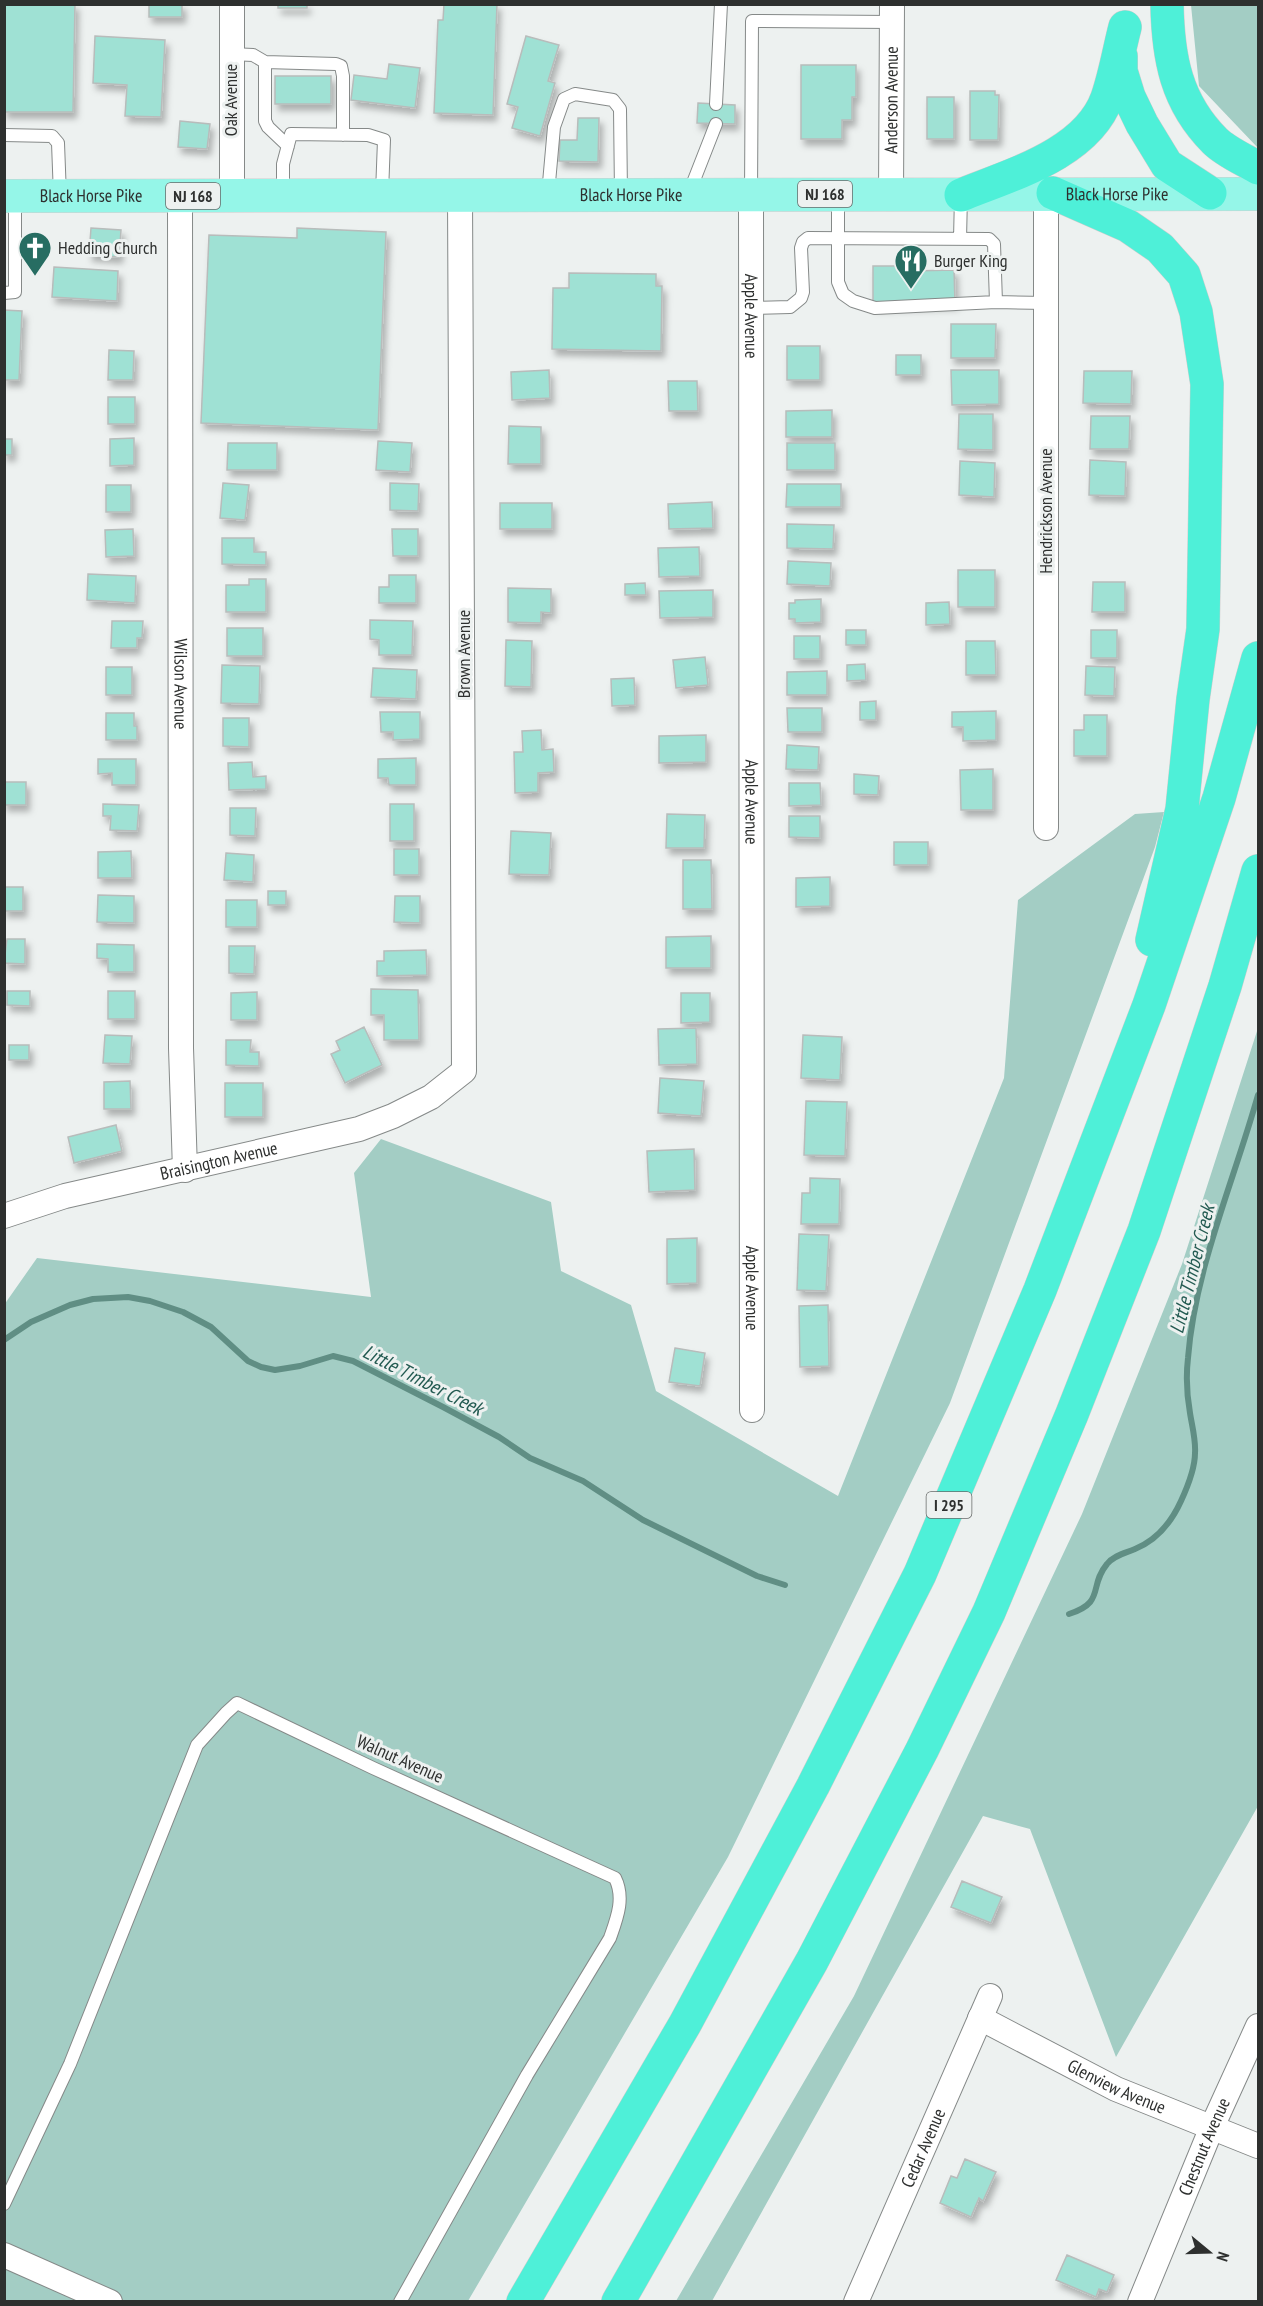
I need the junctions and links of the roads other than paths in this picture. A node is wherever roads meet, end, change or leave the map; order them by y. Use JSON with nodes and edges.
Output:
{"nodes":[{"id":1,"x":232,"y":4,"type":"edge"},
{"id":2,"x":721,"y":4,"type":"edge"},
{"id":3,"x":1167,"y":4,"type":"edge"},
{"id":4,"x":892,"y":13,"type":"edge"},
{"id":5,"x":1128,"y":16,"type":"edge"},
{"id":6,"x":231,"y":54,"type":"junction"},
{"id":7,"x":265,"y":62,"type":"junction"},
{"id":8,"x":716,"y":104,"type":"dead end"},
{"id":9,"x":716,"y":124,"type":"dead end"},
{"id":10,"x":4,"y":135,"type":"edge"},
{"id":11,"x":343,"y":135,"type":"junction"},
{"id":12,"x":288,"y":146,"type":"junction"},
{"id":13,"x":1258,"y":168,"type":"edge"},
{"id":14,"x":1210,"y":193,"type":"junction"},
{"id":15,"x":689,"y":194,"type":"junction"},
{"id":16,"x":751,"y":194,"type":"junction"},
{"id":17,"x":838,"y":194,"type":"junction"},
{"id":18,"x":891,"y":194,"type":"junction"},
{"id":19,"x":1049,"y":194,"type":"junction"},
{"id":20,"x":1258,"y":194,"type":"edge"},
{"id":21,"x":232,"y":195,"type":"junction"},
{"id":22,"x":283,"y":195,"type":"junction"},
{"id":23,"x":382,"y":195,"type":"junction"},
{"id":24,"x":460,"y":195,"type":"junction"},
{"id":25,"x":548,"y":195,"type":"junction"},
{"id":26,"x":621,"y":195,"type":"junction"},
{"id":27,"x":961,"y":195,"type":"junction"},
{"id":28,"x":10,"y":196,"type":"edge"},
{"id":29,"x":60,"y":196,"type":"junction"},
{"id":30,"x":180,"y":196,"type":"junction"},
{"id":31,"x":837,"y":238,"type":"junction"},
{"id":32,"x":960,"y":239,"type":"junction"},
{"id":33,"x":4,"y":292,"type":"edge"},
{"id":34,"x":996,"y":302,"type":"junction"},
{"id":35,"x":1046,"y":303,"type":"junction"},
{"id":36,"x":752,"y":308,"type":"junction"},
{"id":37,"x":1258,"y":658,"type":"edge"},
{"id":38,"x":1046,"y":828,"type":"dead end"},
{"id":39,"x":1258,"y":871,"type":"edge"},
{"id":40,"x":1258,"y":920,"type":"edge"},
{"id":41,"x":1225,"y":986,"type":"junction"},
{"id":42,"x":1149,"y":1005,"type":"junction"},
{"id":43,"x":431,"y":1097,"type":"joint"},
{"id":44,"x":185,"y":1170,"type":"junction"},
{"id":45,"x":4,"y":1216,"type":"edge"},
{"id":46,"x":752,"y":1410,"type":"dead end"},
{"id":47,"x":990,"y":1996,"type":"dead end"},
{"id":48,"x":980,"y":2018,"type":"junction"},
{"id":49,"x":1258,"y":2026,"type":"edge"},
{"id":50,"x":1212,"y":2127,"type":"junction"},
{"id":51,"x":1258,"y":2146,"type":"edge"},
{"id":52,"x":4,"y":2204,"type":"edge"},
{"id":53,"x":4,"y":2255,"type":"edge"},
{"id":54,"x":110,"y":2301,"type":"edge"},
{"id":55,"x":400,"y":2301,"type":"edge"},
{"id":56,"x":523,"y":2301,"type":"edge"},
{"id":57,"x":618,"y":2301,"type":"edge"},
{"id":58,"x":856,"y":2301,"type":"edge"},
{"id":59,"x":1140,"y":2301,"type":"edge"}],
"edges":[{"from":1,"to":6,"type":"street","name":"Oak Avenue"},
{"from":2,"to":8,"type":"lane"},
{"from":3,"to":13,"type":"highway"},
{"from":4,"to":16,"type":"lane"},
{"from":4,"to":18,"type":"street","name":"Anderson Avenue"},
{"from":5,"to":14,"type":"highway"},
{"from":5,"to":27,"type":"highway"},
{"from":6,"to":7,"type":"lane"},
{"from":6,"to":21,"type":"street","name":"Oak Avenue"},
{"from":7,"to":11,"type":"lane"},
{"from":7,"to":12,"type":"lane"},
{"from":9,"to":15,"type":"lane"},
{"from":10,"to":29,"type":"lane"},
{"from":11,"to":12,"type":"lane"},
{"from":11,"to":23,"type":"lane"},
{"from":12,"to":22,"type":"lane"},
{"from":14,"to":19,"type":"main road","name":"Black Horse Pike","number":"NJ 168"},
{"from":14,"to":20,"type":"main road","name":"Black Horse Pike","number":"NJ 168"},
{"from":15,"to":16,"type":"main road","name":"Black Horse Pike","number":"NJ 168"},
{"from":15,"to":26,"type":"main road","name":"Black Horse Pike","number":"NJ 168"},
{"from":16,"to":17,"type":"main road","name":"Black Horse Pike","number":"NJ 168"},
{"from":16,"to":36,"type":"street","name":"Apple Avenue"},
{"from":17,"to":18,"type":"main road","name":"Black Horse Pike","number":"NJ 168"},
{"from":17,"to":31,"type":"lane"},
{"from":18,"to":27,"type":"main road","name":"Black Horse Pike","number":"NJ 168"},
{"from":19,"to":27,"type":"main road","name":"Black Horse Pike","number":"NJ 168"},
{"from":19,"to":35,"type":"street","name":"Hendrickson Avenue"},
{"from":19,"to":42,"type":"highway"},
{"from":21,"to":22,"type":"main road","name":"Black Horse Pike","number":"NJ 168"},
{"from":21,"to":30,"type":"main road","name":"Black Horse Pike","number":"NJ 168"},
{"from":22,"to":23,"type":"main road","name":"Black Horse Pike","number":"NJ 168"},
{"from":23,"to":24,"type":"main road","name":"Black Horse Pike","number":"NJ 168"},
{"from":24,"to":25,"type":"main road","name":"Black Horse Pike","number":"NJ 168"},
{"from":24,"to":43,"type":"street","name":"Brown Avenue"},
{"from":25,"to":26,"type":"main road","name":"Black Horse Pike","number":"NJ 168"},
{"from":25,"to":26,"type":"lane"},
{"from":27,"to":32,"type":"lane"},
{"from":28,"to":29,"type":"main road","name":"Black Horse Pike","number":"NJ 168"},
{"from":28,"to":33,"type":"lane"},
{"from":29,"to":30,"type":"main road","name":"Black Horse Pike","number":"NJ 168"},
{"from":30,"to":44,"type":"street","name":"Wilson Avenue"},
{"from":31,"to":32,"type":"lane"},
{"from":31,"to":34,"type":"lane"},
{"from":31,"to":36,"type":"lane"},
{"from":32,"to":34,"type":"lane"},
{"from":34,"to":35,"type":"lane"},
{"from":35,"to":38,"type":"street","name":"Hendrickson Avenue"},
{"from":36,"to":46,"type":"street","name":"Apple Avenue"},
{"from":37,"to":42,"type":"highway","number":"I 295"},
{"from":39,"to":41,"type":"highway"},
{"from":40,"to":41,"type":"highway"},
{"from":41,"to":57,"type":"highway"},
{"from":42,"to":56,"type":"highway","number":"I 295"},
{"from":43,"to":44,"type":"street","name":"Braisington Avenue"},
{"from":44,"to":45,"type":"street","name":"Braisington Avenue"},
{"from":47,"to":48,"type":"street","name":"Cedar Avenue"},
{"from":48,"to":50,"type":"street","name":"Glenview Avenue"},
{"from":48,"to":58,"type":"street","name":"Cedar Avenue"},
{"from":49,"to":50,"type":"street","name":"Chestnut Avenue"},
{"from":50,"to":51,"type":"street","name":"Glenview Avenue"},
{"from":50,"to":59,"type":"street","name":"Chestnut Avenue"},
{"from":52,"to":55,"type":"lane","name":"Walnut Avenue"},
{"from":53,"to":54,"type":"street"}]}
